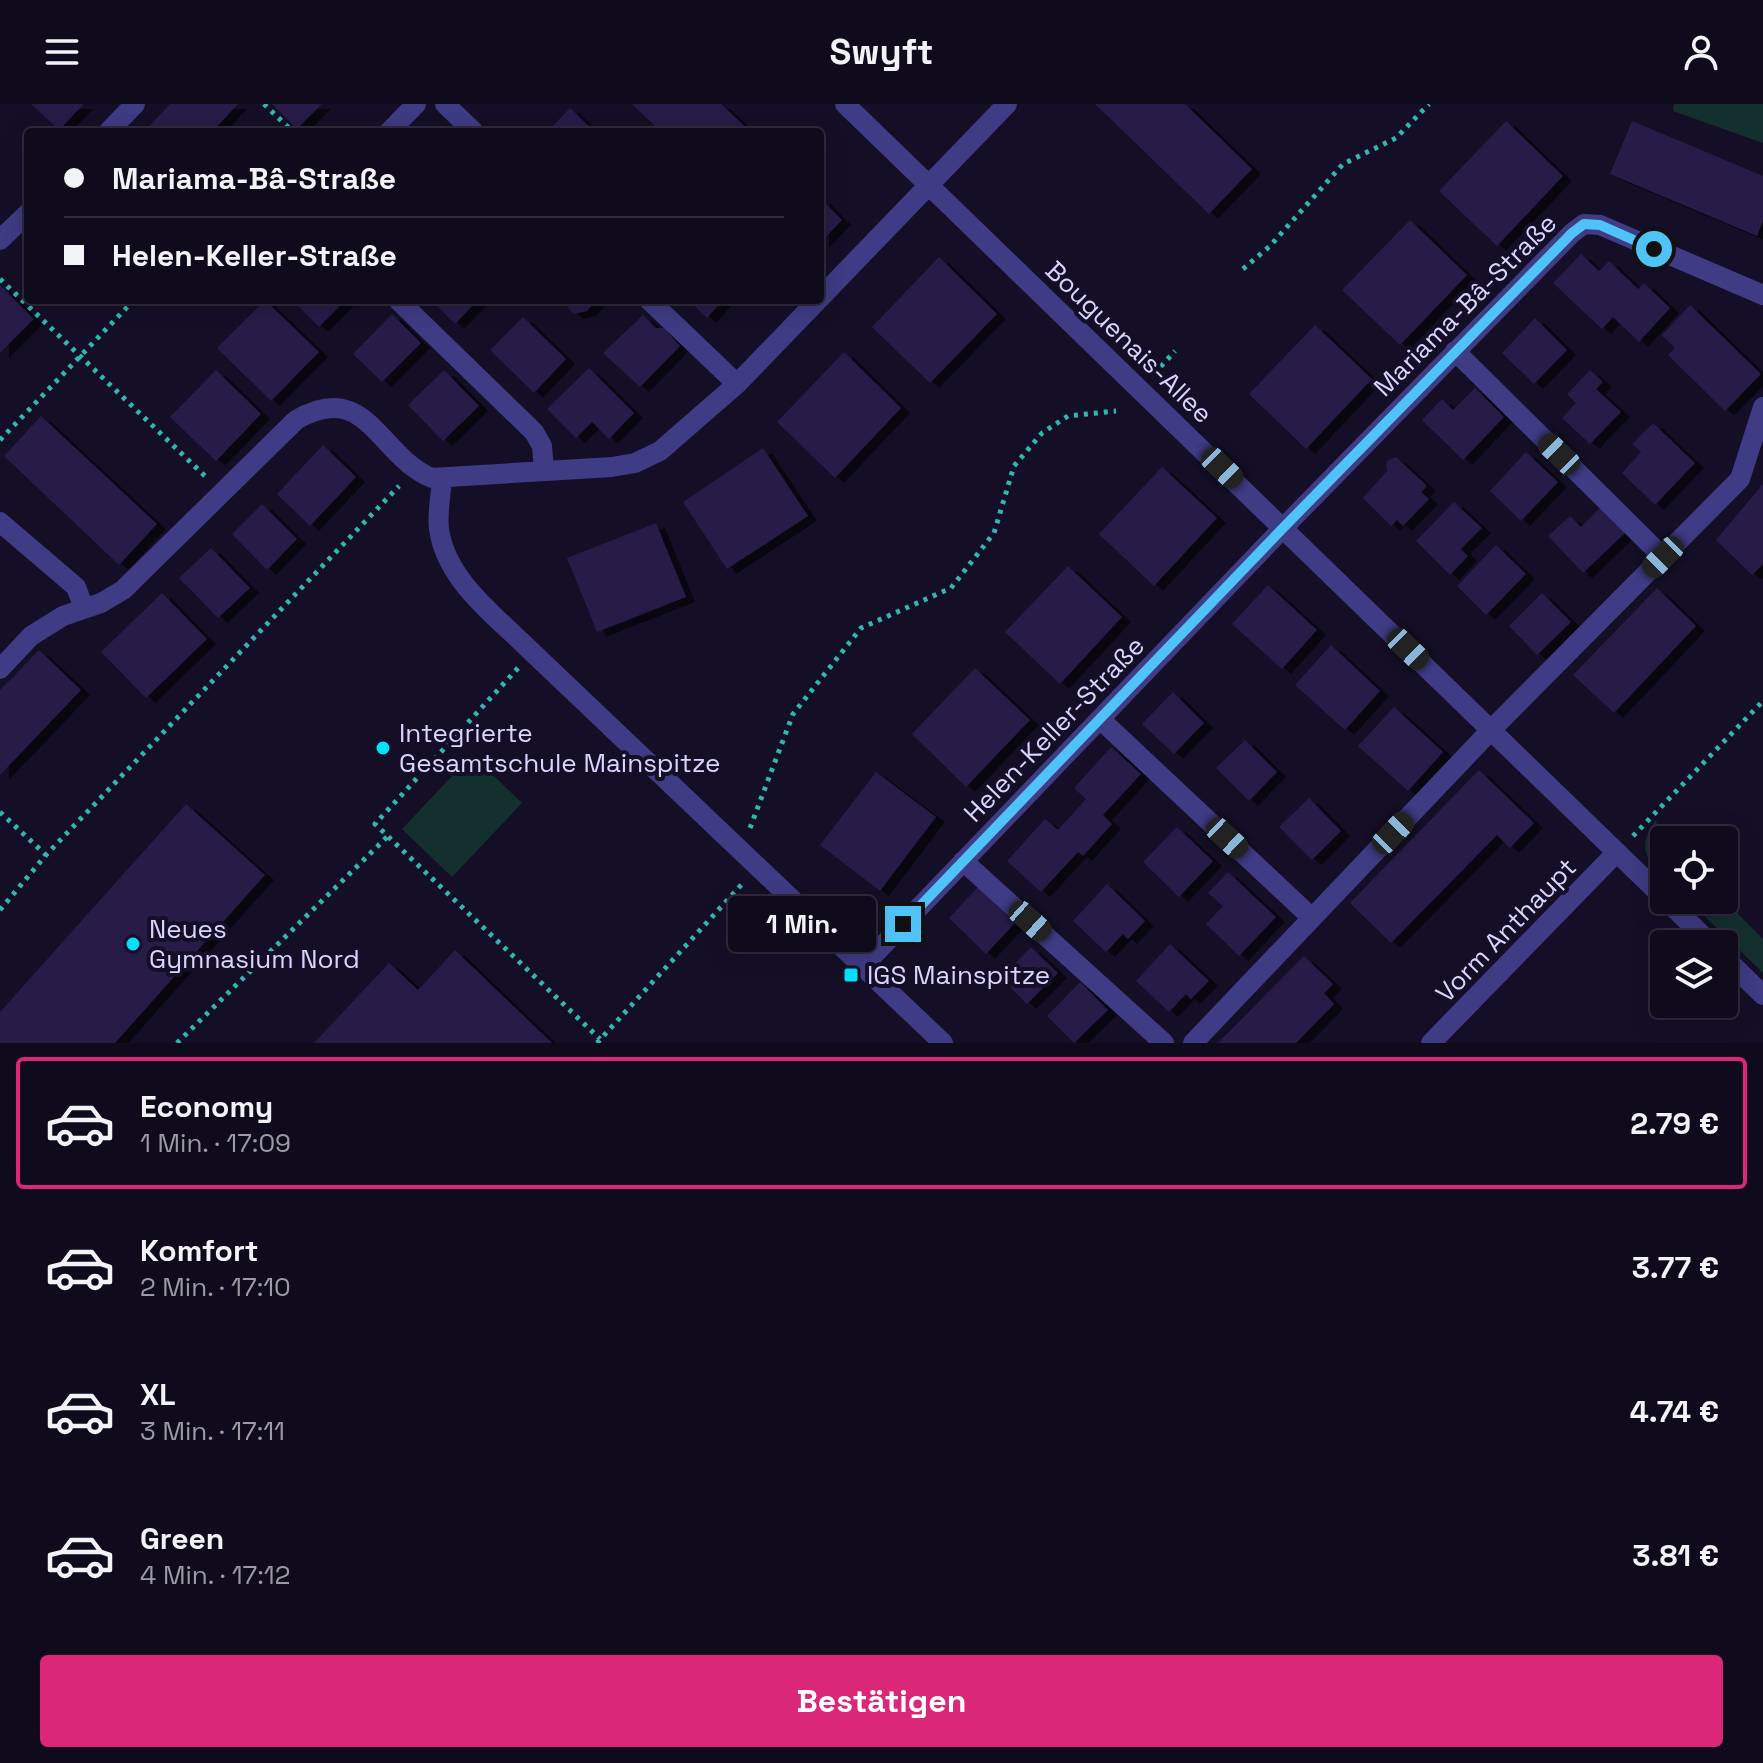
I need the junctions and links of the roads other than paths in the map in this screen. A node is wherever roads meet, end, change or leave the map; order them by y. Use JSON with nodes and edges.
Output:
{"nodes":[{"id":1,"x":135,"y":104,"type":"edge"},
{"id":2,"x":416,"y":104,"type":"edge"},
{"id":3,"x":445,"y":104,"type":"edge"},
{"id":4,"x":845,"y":104,"type":"edge"},
{"id":5,"x":1007,"y":104,"type":"edge"},
{"id":6,"x":112,"y":128,"type":"edge"},
{"id":7,"x":393,"y":128,"type":"edge"},
{"id":8,"x":470,"y":128,"type":"edge"},
{"id":9,"x":930,"y":185,"type":"junction"},
{"id":10,"x":24,"y":217,"type":"edge"},
{"id":11,"x":0,"y":240,"type":"edge"},
{"id":12,"x":824,"y":294,"type":"edge"},
{"id":13,"x":1763,"y":295,"type":"edge"},
{"id":14,"x":402,"y":304,"type":"edge"},
{"id":15,"x":653,"y":304,"type":"edge"},
{"id":16,"x":814,"y":304,"type":"edge"},
{"id":17,"x":1455,"y":351,"type":"junction"},
{"id":18,"x":737,"y":384,"type":"junction"},
{"id":19,"x":1763,"y":407,"type":"edge"},
{"id":20,"x":544,"y":471,"type":"junction"},
{"id":21,"x":442,"y":478,"type":"junction"},
{"id":22,"x":0,"y":522,"type":"edge"},
{"id":23,"x":1283,"y":528,"type":"junction"},
{"id":24,"x":1663,"y":557,"type":"junction"},
{"id":25,"x":84,"y":608,"type":"junction"},
{"id":26,"x":0,"y":669,"type":"edge"},
{"id":27,"x":1100,"y":719,"type":"junction"},
{"id":28,"x":1492,"y":729,"type":"junction"},
{"id":29,"x":1617,"y":852,"type":"junction"},
{"id":30,"x":963,"y":861,"type":"junction"},
{"id":31,"x":1650,"y":884,"type":"edge"},
{"id":32,"x":1680,"y":914,"type":"edge"},
{"id":33,"x":1312,"y":918,"type":"junction"},
{"id":34,"x":1697,"y":930,"type":"edge"},
{"id":35,"x":863,"y":966,"type":"junction"},
{"id":36,"x":1738,"y":971,"type":"edge"},
{"id":37,"x":1763,"y":995,"type":"edge"},
{"id":38,"x":943,"y":1043,"type":"edge"},
{"id":39,"x":1164,"y":1043,"type":"edge"},
{"id":40,"x":1193,"y":1043,"type":"edge"},
{"id":41,"x":1431,"y":1043,"type":"edge"}],
"edges":[{"from":1,"to":6,"type":"street"},
{"from":2,"to":7,"type":"street"},
{"from":3,"to":8,"type":"street"},
{"from":4,"to":9,"type":"street","name":"Bouguenais-Allee"},
{"from":5,"to":9,"type":"street"},
{"from":9,"to":12,"type":"street"},
{"from":9,"to":23,"type":"street","name":"Bouguenais-Allee"},
{"from":10,"to":11,"type":"street"},
{"from":13,"to":17,"type":"street","name":"Mariama-Bâ-Straße"},
{"from":14,"to":20,"type":"street"},
{"from":15,"to":18,"type":"street"},
{"from":16,"to":18,"type":"street"},
{"from":17,"to":23,"type":"street","name":"Mariama-Bâ-Straße"},
{"from":17,"to":24,"type":"street"},
{"from":18,"to":20,"type":"street"},
{"from":19,"to":24,"type":"street"},
{"from":20,"to":21,"type":"street"},
{"from":21,"to":25,"type":"street"},
{"from":21,"to":35,"type":"street"},
{"from":22,"to":25,"type":"street"},
{"from":23,"to":27,"type":"street","name":"Helen-Keller-Straße"},
{"from":23,"to":28,"type":"street","name":"Bouguenais-Allee"},
{"from":24,"to":28,"type":"street"},
{"from":25,"to":26,"type":"street"},
{"from":27,"to":30,"type":"street","name":"Helen-Keller-Straße"},
{"from":27,"to":33,"type":"street"},
{"from":28,"to":29,"type":"street","name":"Bouguenais-Allee"},
{"from":28,"to":33,"type":"street"},
{"from":29,"to":31,"type":"street","name":"Bouguenais-Allee"},
{"from":29,"to":41,"type":"street","name":"Vorm Anthaupt"},
{"from":30,"to":35,"type":"street","name":"Helen-Keller-Straße"},
{"from":30,"to":39,"type":"street"},
{"from":32,"to":34,"type":"street","name":"Bouguenais-Allee"},
{"from":33,"to":40,"type":"street"},
{"from":35,"to":38,"type":"street"},
{"from":36,"to":37,"type":"street"}]}
